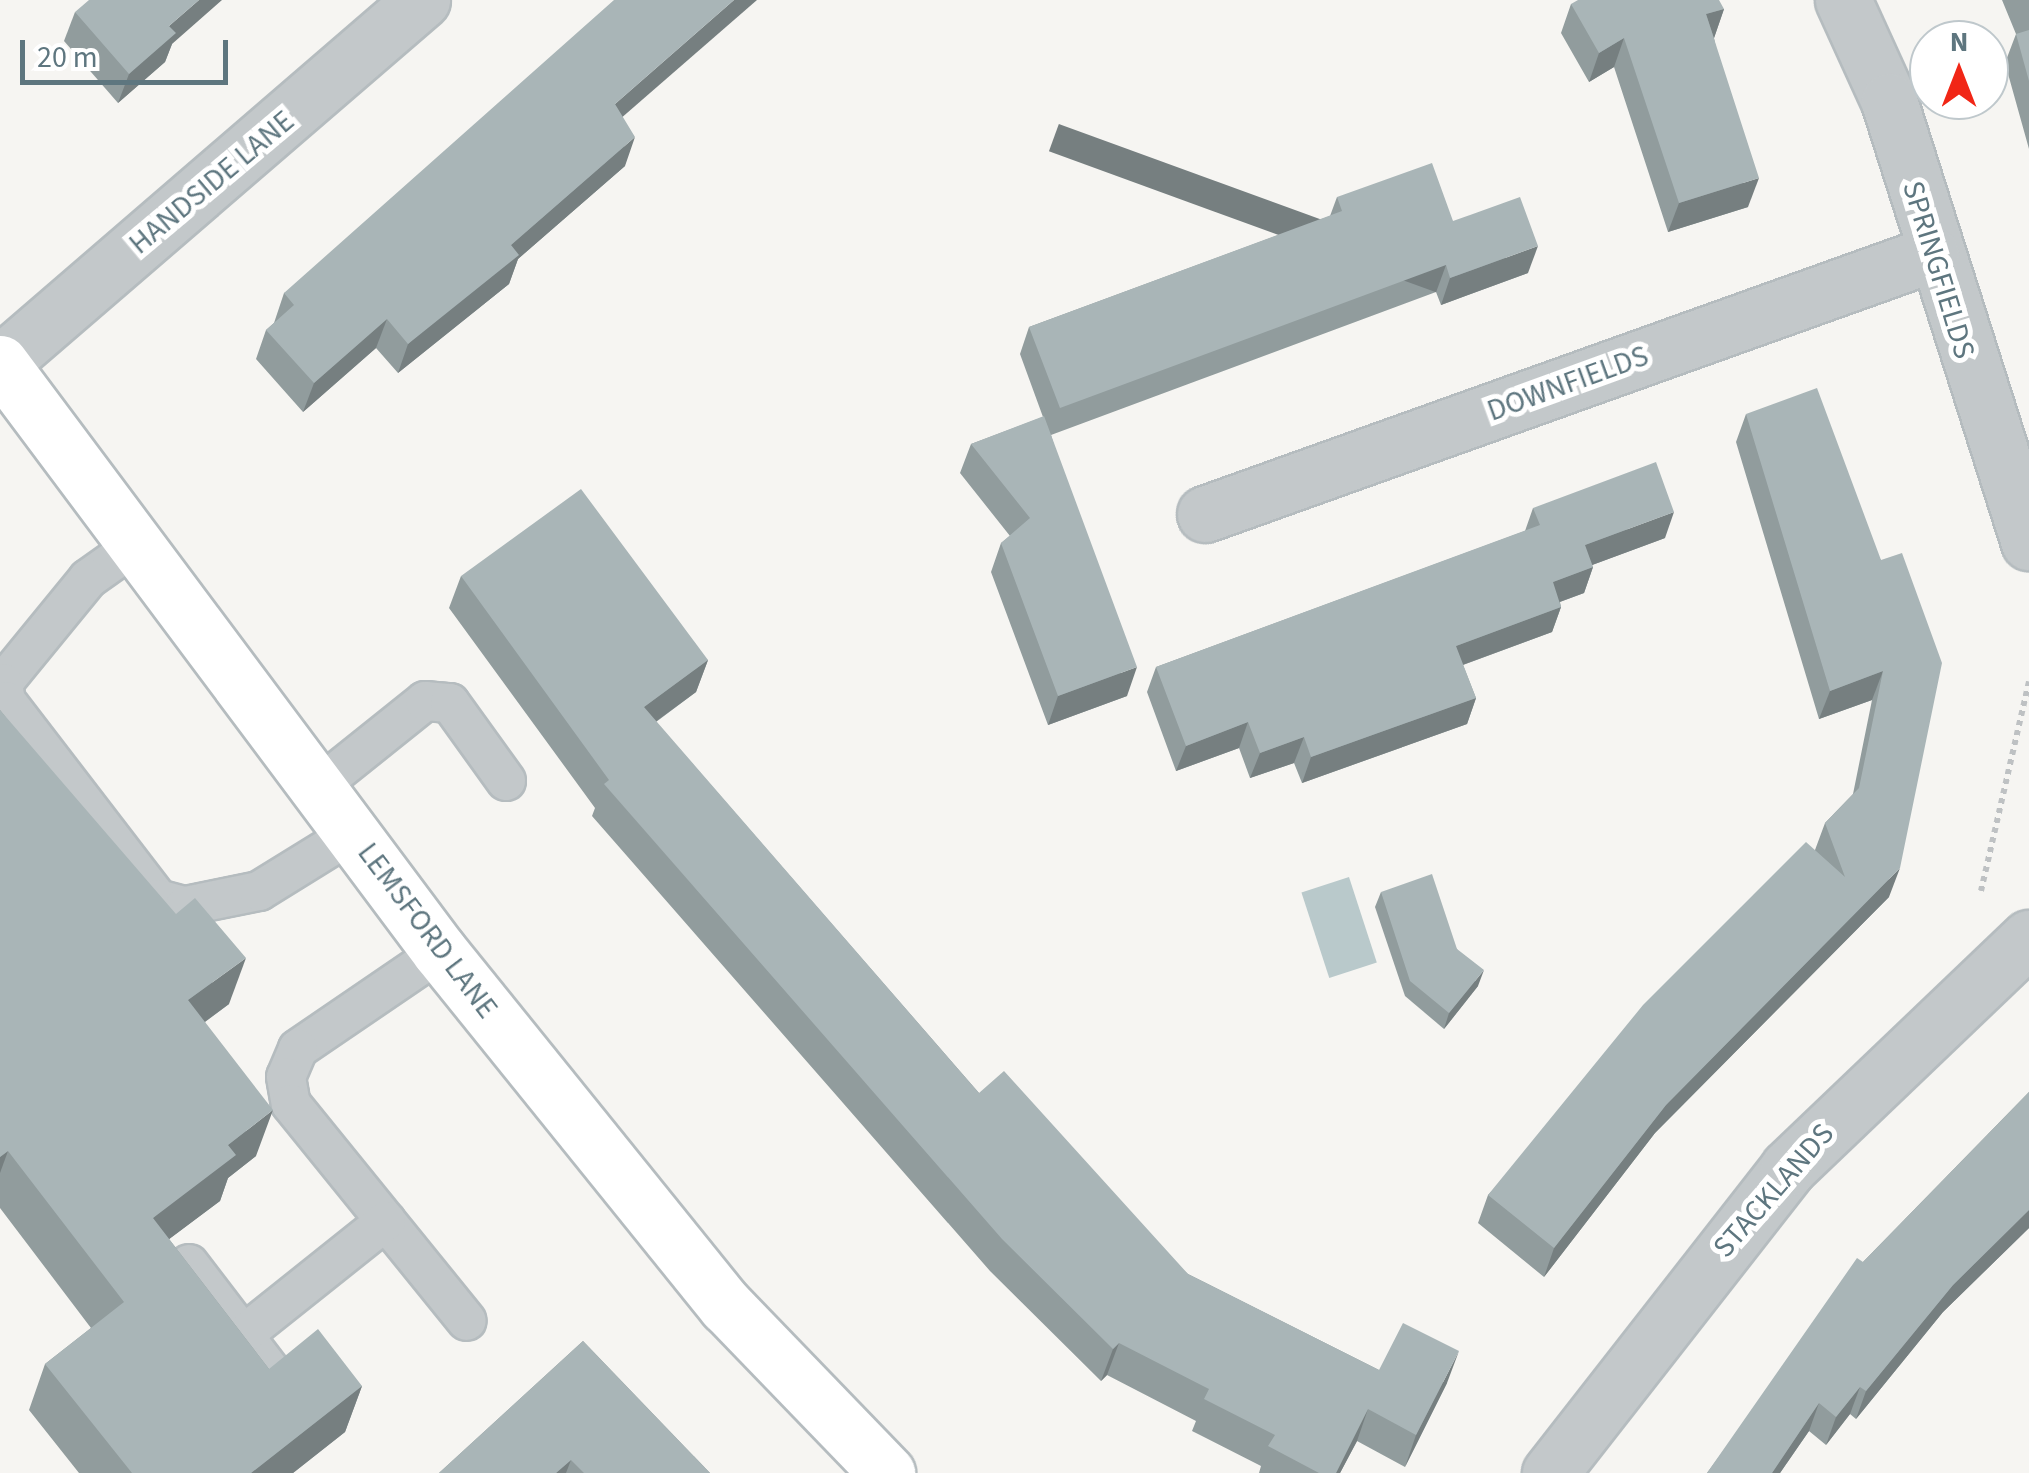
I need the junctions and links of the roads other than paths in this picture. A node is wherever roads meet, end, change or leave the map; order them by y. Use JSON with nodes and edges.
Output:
{"nodes":[{"id":1,"x":422,"y":0,"type":"edge"},
{"id":2,"x":1843,"y":0,"type":"edge"},
{"id":3,"x":1931,"y":254,"type":"junction"},
{"id":4,"x":0,"y":363,"type":"edge"},
{"id":5,"x":1205,"y":514,"type":"dead end"},
{"id":6,"x":140,"y":542,"type":"junction"},
{"id":7,"x":2029,"y":542,"type":"edge"},
{"id":8,"x":2,"y":683,"type":"edge"},
{"id":9,"x":506,"y":780,"type":"dead end"},
{"id":10,"x":319,"y":786,"type":"junction"},
{"id":11,"x":353,"y":833,"type":"junction"},
{"id":12,"x":2018,"y":946,"type":"edge"},
{"id":13,"x":440,"y":952,"type":"junction"},
{"id":14,"x":386,"y":1221,"type":"junction"},
{"id":15,"x":189,"y":1264,"type":"edge"},
{"id":16,"x":467,"y":1320,"type":"dead end"},
{"id":17,"x":243,"y":1334,"type":"junction"},
{"id":18,"x":274,"y":1375,"type":"edge"},
{"id":19,"x":867,"y":1466,"type":"edge"},
{"id":20,"x":1550,"y":1473,"type":"edge"}],
"edges":[{"from":1,"to":4,"type":"street","name":"HANDSIDE LANE"},
{"from":2,"to":3,"type":"street","name":"SPRINGFIELDS"},
{"from":3,"to":5,"type":"street","name":"DOWNFIELDS"},
{"from":3,"to":7,"type":"street","name":"SPRINGFIELDS"},
{"from":4,"to":6,"type":"street","name":"LEMSFORD LANE"},
{"from":6,"to":8,"type":"lane"},
{"from":6,"to":10,"type":"street","name":"LEMSFORD LANE"},
{"from":8,"to":11,"type":"lane"},
{"from":9,"to":10,"type":"lane"},
{"from":10,"to":11,"type":"street","name":"LEMSFORD LANE"},
{"from":11,"to":13,"type":"street","name":"LEMSFORD LANE"},
{"from":12,"to":20,"type":"street","name":"STACKLANDS"},
{"from":13,"to":14,"type":"lane"},
{"from":13,"to":19,"type":"street","name":"LEMSFORD LANE"},
{"from":14,"to":16,"type":"lane"},
{"from":14,"to":17,"type":"lane"},
{"from":15,"to":17,"type":"lane"},
{"from":17,"to":18,"type":"lane"}]}
